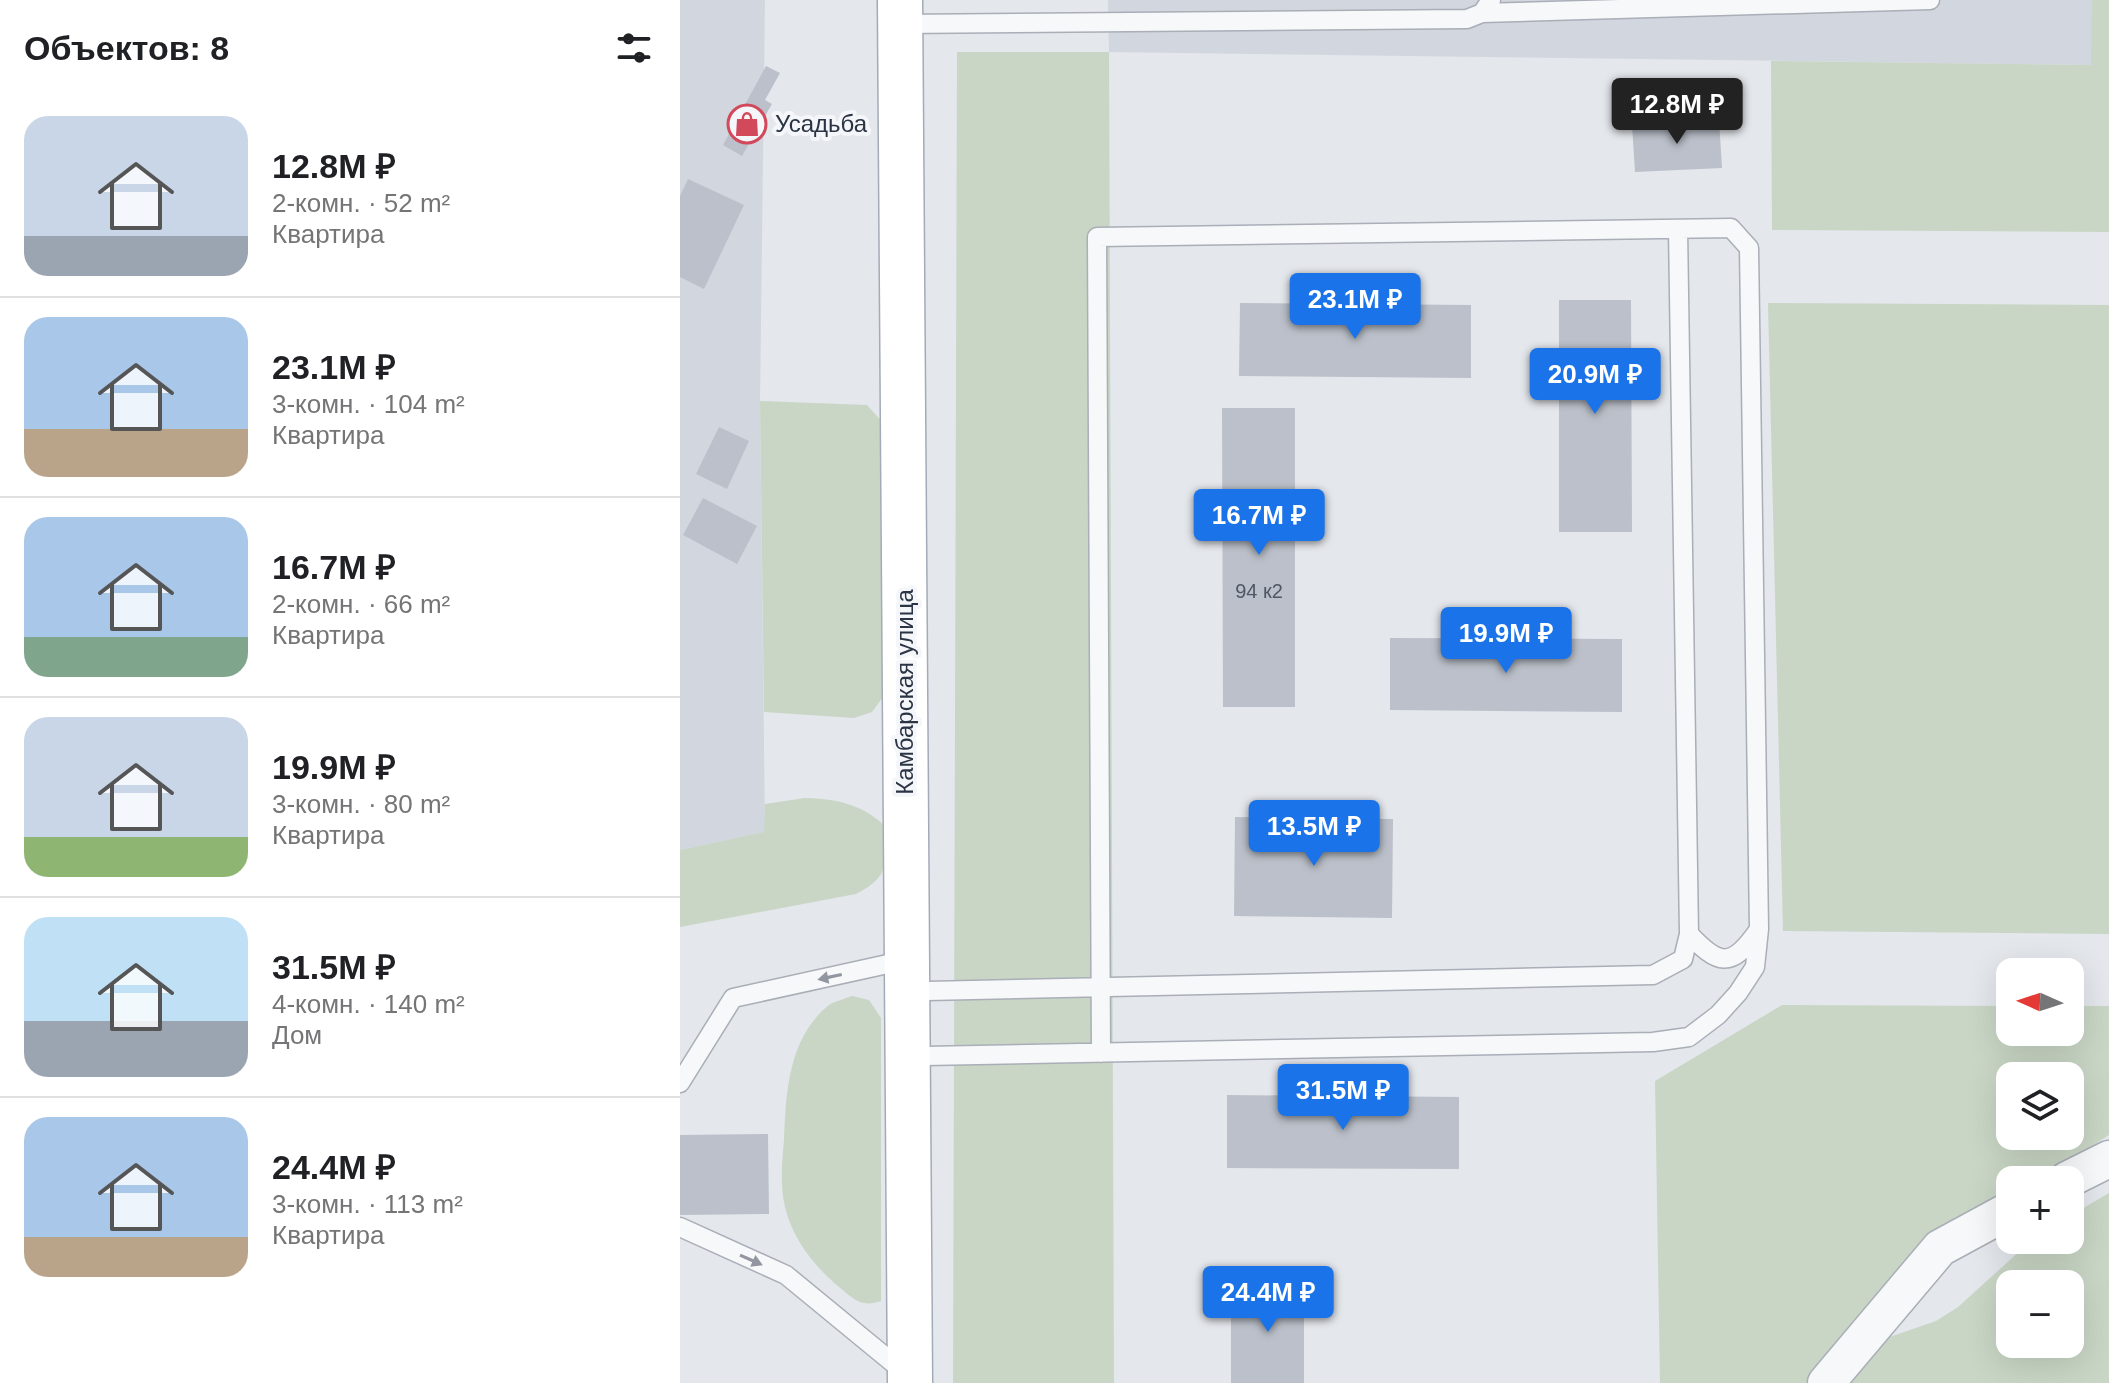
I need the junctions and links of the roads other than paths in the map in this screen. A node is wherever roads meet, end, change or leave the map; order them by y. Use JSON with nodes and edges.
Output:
{"nodes":[{"id":1,"x":1930,"y":0,"type":"edge"},
{"id":2,"x":1486,"y":7,"type":"edge"},
{"id":3,"x":900,"y":12,"type":"edge"},
{"id":4,"x":1678,"y":229,"type":"junction"},
{"id":5,"x":1759,"y":929,"type":"junction"},
{"id":6,"x":1689,"y":934,"type":"junction"},
{"id":7,"x":906,"y":969,"type":"junction"},
{"id":8,"x":1100,"y":987,"type":"junction"},
{"id":9,"x":1101,"y":1053,"type":"junction"},
{"id":10,"x":907,"y":1080,"type":"junction"},
{"id":11,"x":680,"y":1083,"type":"edge"},
{"id":12,"x":2109,"y":1159,"type":"edge"},
{"id":13,"x":2084,"y":1172,"type":"edge"},
{"id":14,"x":1996,"y":1218,"type":"edge"},
{"id":15,"x":680,"y":1227,"type":"edge"},
{"id":16,"x":910,"y":1380,"type":"edge"},
{"id":17,"x":1826,"y":1383,"type":"edge"}],
"edges":[{"from":1,"to":2,"type":"lane"},
{"from":2,"to":3,"type":"lane"},
{"from":3,"to":7,"type":"main road","name":"Камбарская улица"},
{"from":4,"to":5,"type":"lane"},
{"from":4,"to":6,"type":"lane"},
{"from":4,"to":8,"type":"lane"},
{"from":5,"to":6,"type":"lane"},
{"from":5,"to":9,"type":"lane"},
{"from":6,"to":8,"type":"lane"},
{"from":7,"to":8,"type":"lane"},
{"from":7,"to":10,"type":"main road","name":"Камбарская улица"},
{"from":7,"to":11,"type":"lane","one_way":true},
{"from":8,"to":9,"type":"lane"},
{"from":9,"to":10,"type":"lane"},
{"from":10,"to":16,"type":"main road","name":"Камбарская улица"},
{"from":12,"to":13,"type":"street"},
{"from":14,"to":17,"type":"street"},
{"from":15,"to":16,"type":"lane","one_way":true}]}
